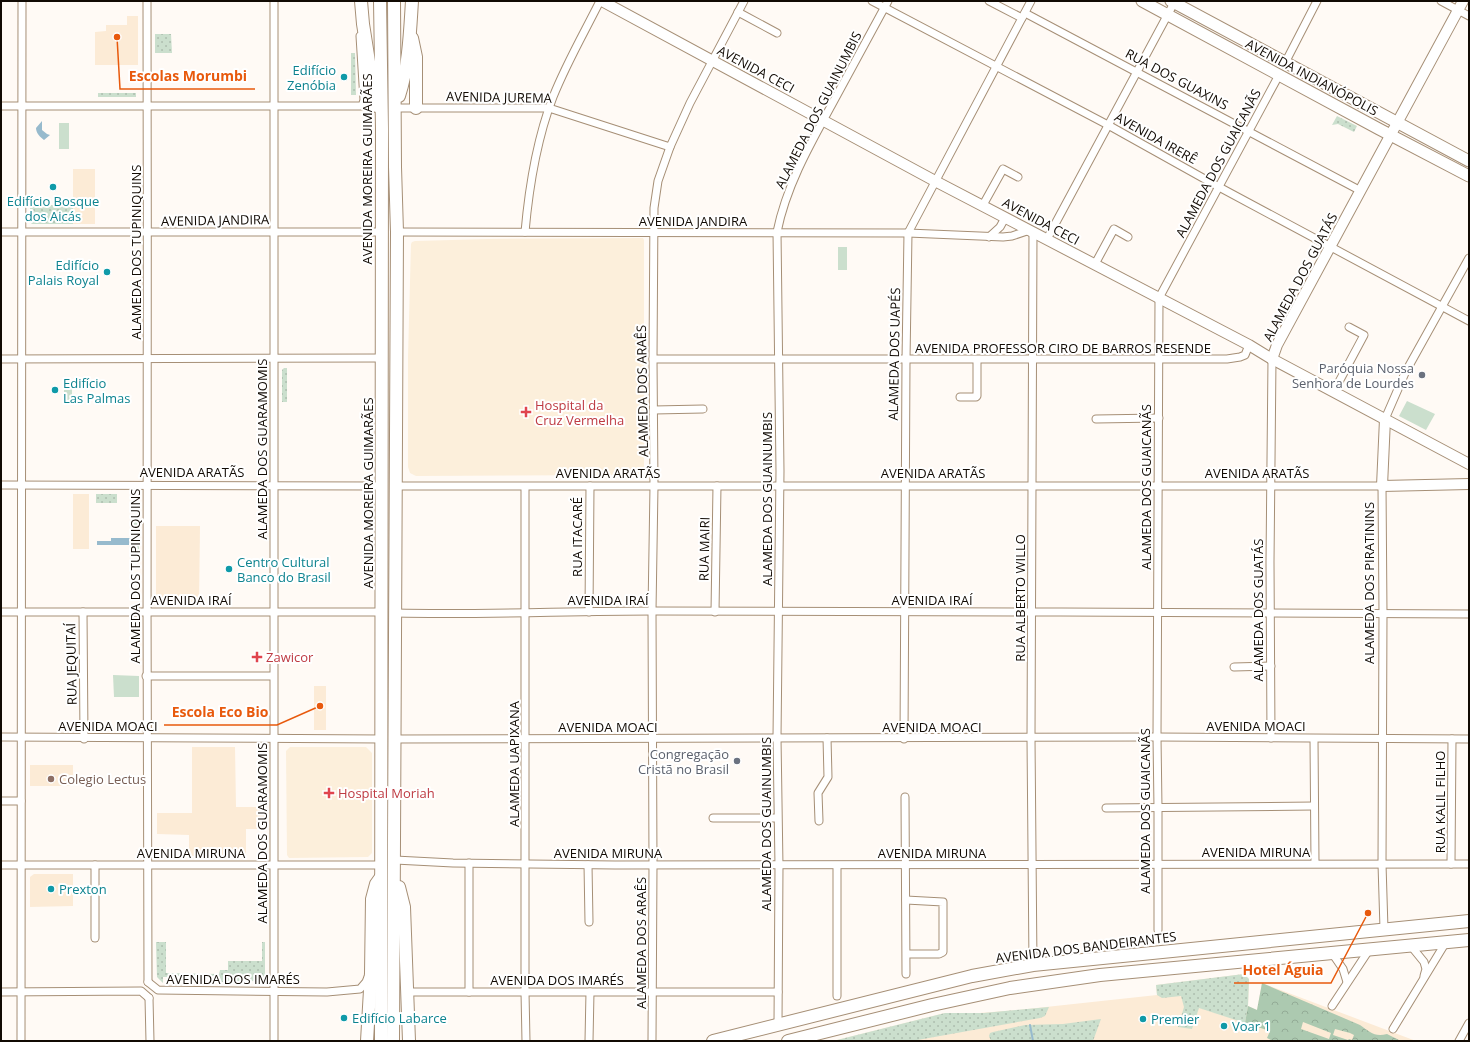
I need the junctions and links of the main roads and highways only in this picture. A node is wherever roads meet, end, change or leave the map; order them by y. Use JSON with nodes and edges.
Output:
{"nodes":[{"id":1,"x":361,"y":1,"type":"edge"},
{"id":2,"x":380,"y":1,"type":"edge"},
{"id":3,"x":394,"y":1,"type":"edge"},
{"id":4,"x":412,"y":1,"type":"edge"},
{"id":5,"x":1142,"y":1,"type":"edge"},
{"id":6,"x":1173,"y":1,"type":"edge"},
{"id":7,"x":410,"y":32,"type":"junction"},
{"id":8,"x":395,"y":107,"type":"junction"},
{"id":9,"x":416,"y":108,"type":"road end"},
{"id":10,"x":382,"y":129,"type":"junction"},
{"id":11,"x":1469,"y":161,"type":"edge"},
{"id":12,"x":1469,"y":176,"type":"edge"},
{"id":13,"x":382,"y":870,"type":"junction"},
{"id":14,"x":395,"y":880,"type":"junction"},
{"id":15,"x":1469,"y":921,"type":"edge"},
{"id":16,"x":1469,"y":940,"type":"edge"},
{"id":17,"x":367,"y":1041,"type":"edge"},
{"id":18,"x":381,"y":1041,"type":"edge"},
{"id":19,"x":393,"y":1041,"type":"edge"},
{"id":20,"x":409,"y":1041,"type":"edge"},
{"id":21,"x":713,"y":1041,"type":"edge"},
{"id":22,"x":788,"y":1041,"type":"edge"}],
"edges":[{"from":1,"to":10,"type":"highway"},
{"from":2,"to":10,"type":"highway","name":"AVENIDA MOREIRA GUIMARÃES"},
{"from":3,"to":8,"type":"highway"},
{"from":4,"to":7,"type":"highway"},
{"from":5,"to":12,"type":"main road","name":"AVENIDA INDIANÓPOLIS"},
{"from":6,"to":11,"type":"main road","name":"AVENIDA INDIANÓPOLIS"},
{"from":7,"to":8,"type":"highway"},
{"from":7,"to":9,"type":"highway"},
{"from":8,"to":14,"type":"highway"},
{"from":10,"to":13,"type":"highway","name":"AVENIDA MOREIRA GUIMARÃES"},
{"from":13,"to":17,"type":"highway"},
{"from":13,"to":18,"type":"highway","name":"AVENIDA MOREIRA GUIMARÃES"},
{"from":14,"to":19,"type":"highway"},
{"from":14,"to":20,"type":"highway"},
{"from":15,"to":21,"type":"highway","name":"AVENIDA DOS BANDEIRANTES"},
{"from":16,"to":22,"type":"highway"}]}
